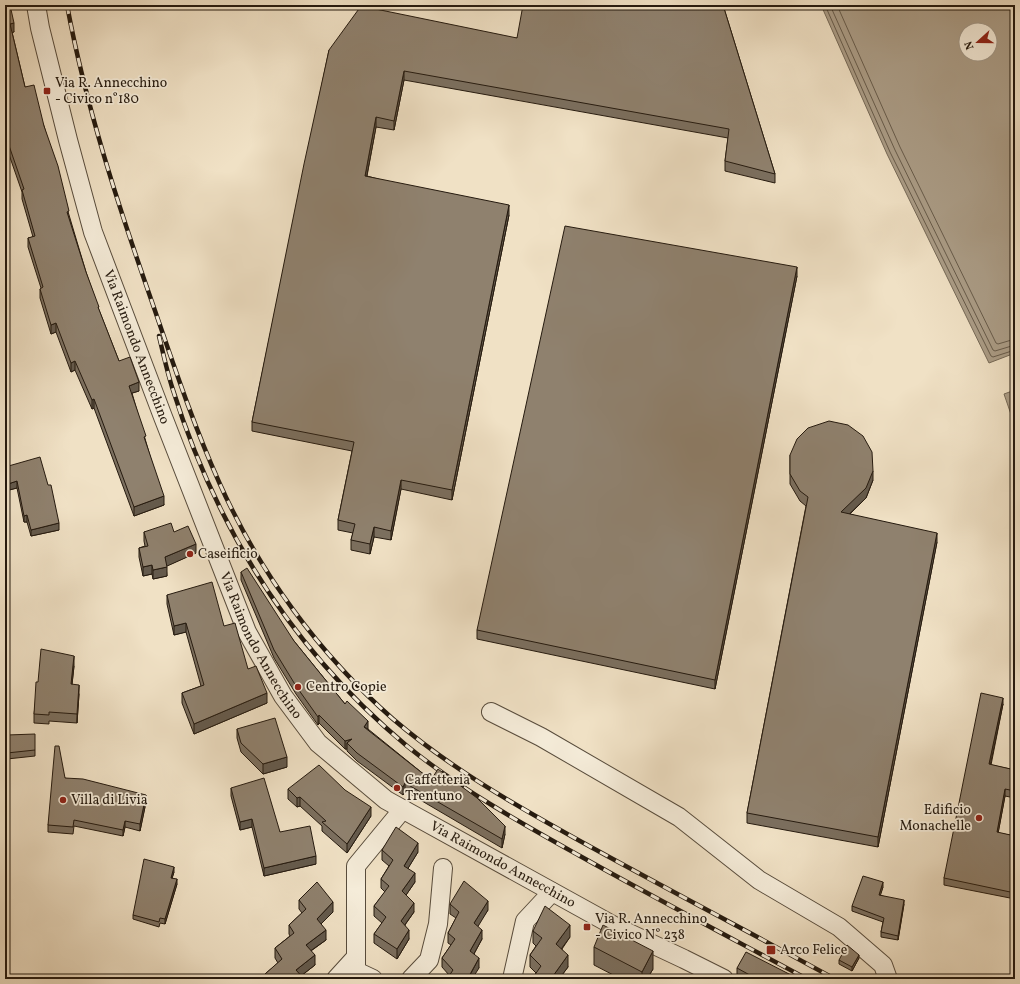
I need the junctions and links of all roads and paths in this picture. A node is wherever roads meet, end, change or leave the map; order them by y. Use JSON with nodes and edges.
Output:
{"nodes":[{"id":1,"x":36,"y":5,"type":"edge"},
{"id":2,"x":491,"y":712,"type":"dead end"},
{"id":3,"x":403,"y":809,"type":"junction"},
{"id":4,"x":443,"y":868,"type":"dead end"},
{"id":5,"x":552,"y":892,"type":"junction"},
{"id":6,"x":356,"y":957,"type":"junction"},
{"id":7,"x":336,"y":979,"type":"edge"},
{"id":8,"x":373,"y":979,"type":"edge"},
{"id":9,"x":411,"y":979,"type":"edge"},
{"id":10,"x":512,"y":979,"type":"edge"},
{"id":11,"x":724,"y":979,"type":"edge"},
{"id":12,"x":888,"y":979,"type":"edge"}],
"edges":[{"from":1,"to":3,"type":"street","name":"Via Raimondo Annecchino"},
{"from":2,"to":12,"type":"street"},
{"from":3,"to":5,"type":"street","name":"Via Raimondo Annecchino"},
{"from":3,"to":6,"type":"street"},
{"from":4,"to":9,"type":"street"},
{"from":5,"to":10,"type":"street"},
{"from":5,"to":11,"type":"street","name":"Via Raimondo Annecchino"},
{"from":6,"to":7,"type":"street"},
{"from":6,"to":8,"type":"street"}]}
